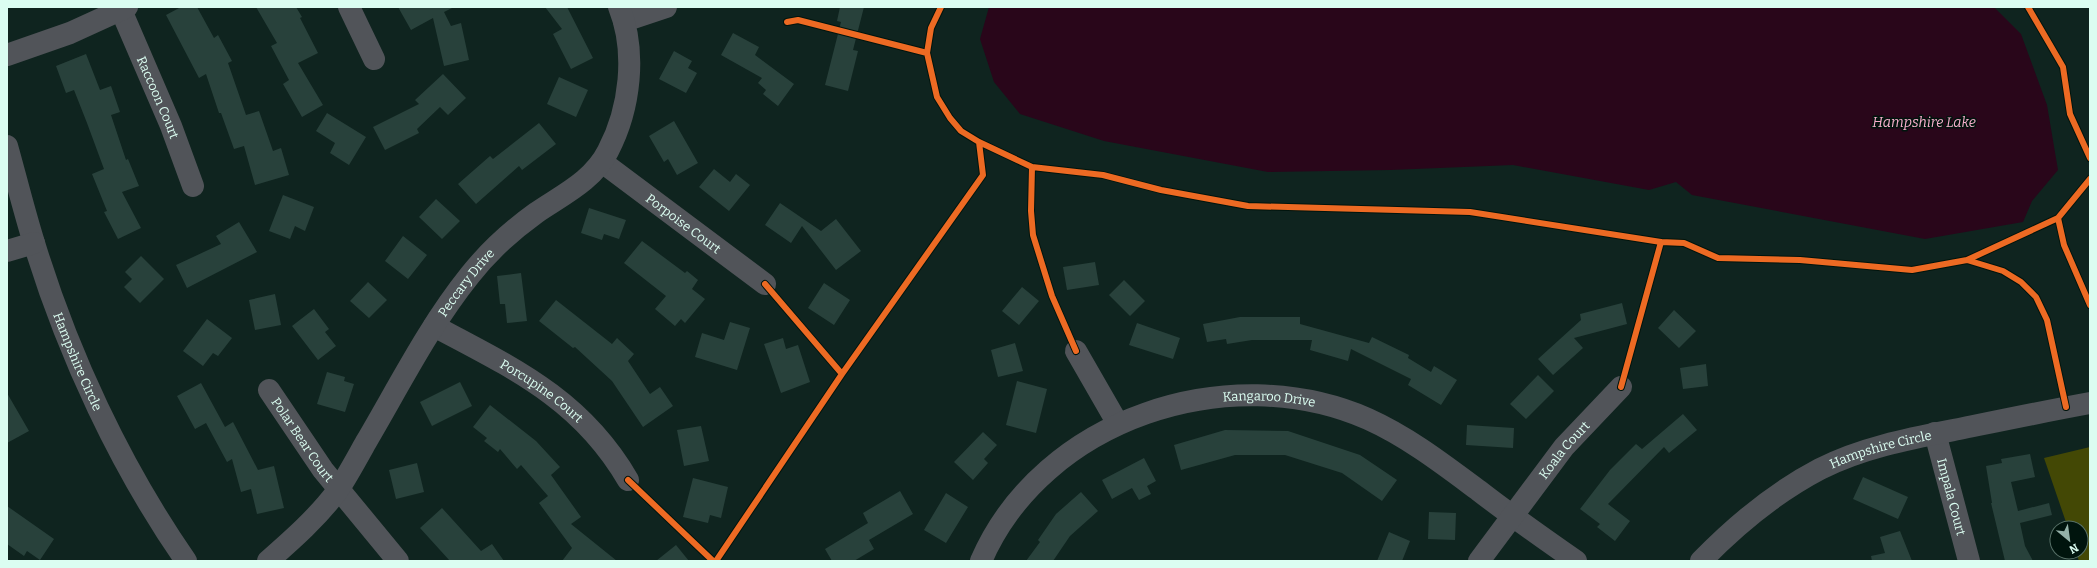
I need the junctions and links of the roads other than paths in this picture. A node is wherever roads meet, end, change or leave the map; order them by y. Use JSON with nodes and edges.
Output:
{"nodes":[{"id":1,"x":348,"y":7,"type":"edge"},
{"id":2,"x":666,"y":7,"type":"edge"},
{"id":3,"x":124,"y":9,"type":"edge"},
{"id":4,"x":622,"y":14,"type":"edge"},
{"id":5,"x":7,"y":55,"type":"edge"},
{"id":6,"x":374,"y":59,"type":"dead end"},
{"id":7,"x":7,"y":146,"type":"edge"},
{"id":8,"x":602,"y":162,"type":"junction"},
{"id":9,"x":193,"y":186,"type":"dead end"},
{"id":10,"x":34,"y":243,"type":"junction"},
{"id":11,"x":7,"y":251,"type":"edge"},
{"id":12,"x":765,"y":284,"type":"dead end"},
{"id":13,"x":434,"y":326,"type":"junction"},
{"id":14,"x":1076,"y":351,"type":"dead end"},
{"id":15,"x":1621,"y":387,"type":"dead end"},
{"id":16,"x":269,"y":390,"type":"dead end"},
{"id":17,"x":2090,"y":403,"type":"edge"},
{"id":18,"x":1118,"y":424,"type":"junction"},
{"id":19,"x":1935,"y":433,"type":"junction"},
{"id":20,"x":628,"y":480,"type":"dead end"},
{"id":21,"x":338,"y":489,"type":"junction"},
{"id":22,"x":1512,"y":516,"type":"junction"},
{"id":23,"x":186,"y":561,"type":"edge"},
{"id":24,"x":268,"y":561,"type":"edge"},
{"id":25,"x":398,"y":561,"type":"edge"},
{"id":26,"x":981,"y":561,"type":"edge"},
{"id":27,"x":1479,"y":561,"type":"edge"},
{"id":28,"x":1576,"y":561,"type":"edge"},
{"id":29,"x":1701,"y":561,"type":"edge"},
{"id":30,"x":1969,"y":561,"type":"edge"}],
"edges":[{"from":1,"to":6,"type":"street"},
{"from":2,"to":4,"type":"street"},
{"from":3,"to":5,"type":"street"},
{"from":3,"to":9,"type":"street","name":"Raccoon Court"},
{"from":4,"to":8,"type":"street","name":"Peccary Drive"},
{"from":7,"to":10,"type":"street","name":"Hampshire Circle"},
{"from":8,"to":12,"type":"street","name":"Porpoise Court"},
{"from":8,"to":13,"type":"street","name":"Peccary Drive"},
{"from":10,"to":11,"type":"street"},
{"from":10,"to":23,"type":"street","name":"Hampshire Circle"},
{"from":13,"to":20,"type":"street","name":"Porcupine Court"},
{"from":13,"to":21,"type":"street","name":"Peccary Drive"},
{"from":14,"to":18,"type":"street"},
{"from":15,"to":22,"type":"street","name":"Koala Court"},
{"from":16,"to":21,"type":"street","name":"Polar Bear Court"},
{"from":17,"to":19,"type":"street","name":"Hampshire Circle"},
{"from":18,"to":22,"type":"street","name":"Kangaroo Drive"},
{"from":18,"to":26,"type":"street","name":"Kangaroo Drive"},
{"from":19,"to":29,"type":"street","name":"Hampshire Circle"},
{"from":19,"to":30,"type":"street","name":"Impala Court"},
{"from":21,"to":24,"type":"street","name":"Peccary Drive"},
{"from":21,"to":25,"type":"street","name":"Polar Bear Court"},
{"from":22,"to":27,"type":"street","name":"Koala Court"},
{"from":22,"to":28,"type":"street","name":"Kangaroo Drive"}]}
